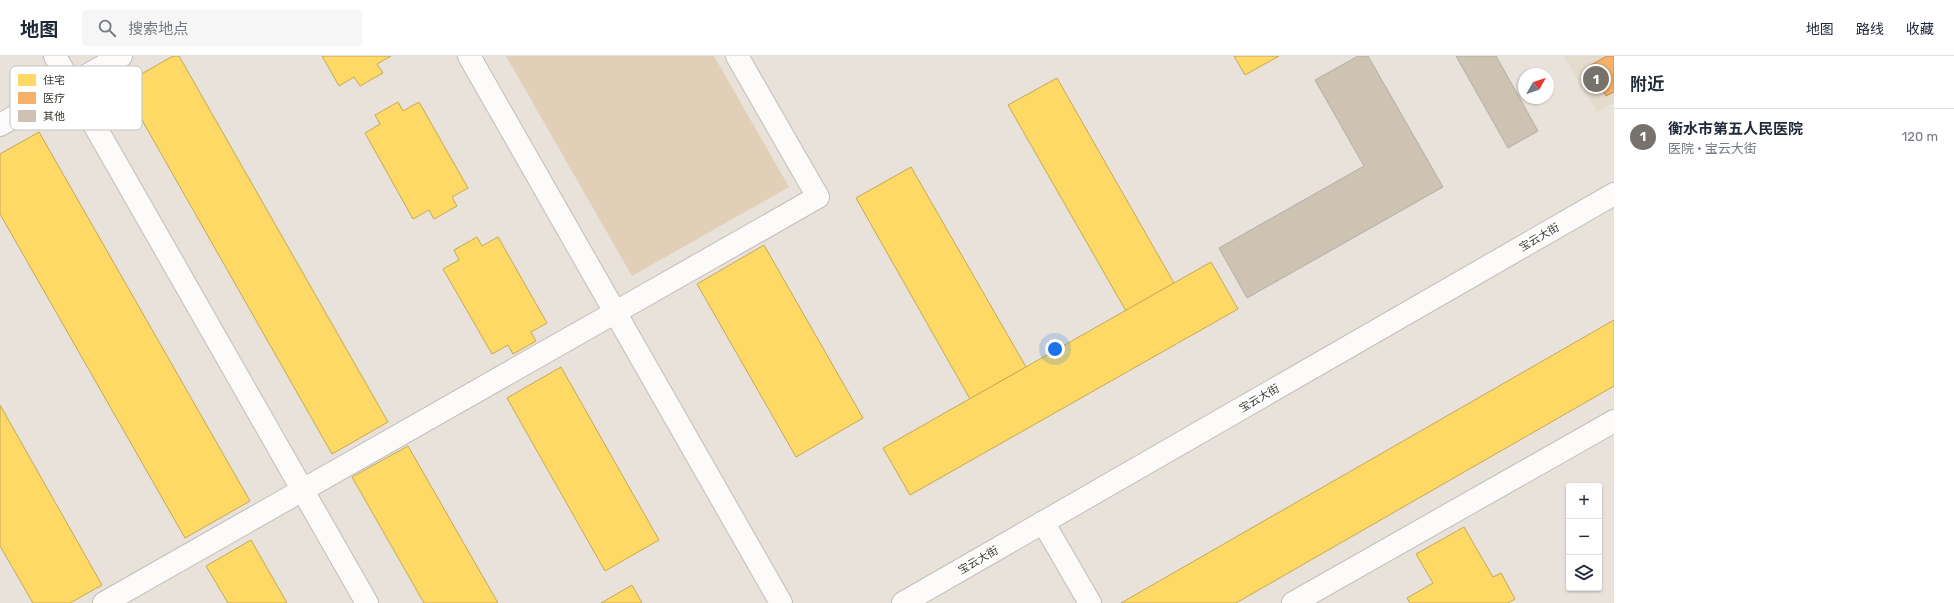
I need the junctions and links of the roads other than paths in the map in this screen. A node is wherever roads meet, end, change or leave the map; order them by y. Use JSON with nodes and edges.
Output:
{"nodes":[{"id":1,"x":54,"y":56,"type":"edge"},
{"id":2,"x":121,"y":56,"type":"edge"},
{"id":3,"x":469,"y":56,"type":"edge"},
{"id":4,"x":737,"y":56,"type":"edge"},
{"id":5,"x":60,"y":66,"type":"edge"},
{"id":6,"x":104,"y":66,"type":"edge"},
{"id":7,"x":10,"y":119,"type":"edge"},
{"id":8,"x":0,"y":125,"type":"edge"},
{"id":9,"x":97,"y":130,"type":"edge"},
{"id":10,"x":1614,"y":194,"type":"edge"},
{"id":11,"x":615,"y":313,"type":"junction"},
{"id":12,"x":1614,"y":421,"type":"edge"},
{"id":13,"x":302,"y":491,"type":"junction"},
{"id":14,"x":1043,"y":522,"type":"junction"},
{"id":15,"x":104,"y":603,"type":"edge"},
{"id":16,"x":366,"y":603,"type":"edge"},
{"id":17,"x":781,"y":603,"type":"edge"},
{"id":18,"x":903,"y":603,"type":"edge"},
{"id":19,"x":1090,"y":603,"type":"edge"},
{"id":20,"x":1293,"y":603,"type":"edge"}],
"edges":[{"from":1,"to":5,"type":"street"},
{"from":2,"to":6,"type":"street"},
{"from":3,"to":11,"type":"street"},
{"from":4,"to":11,"type":"street"},
{"from":7,"to":8,"type":"street"},
{"from":9,"to":13,"type":"street"},
{"from":10,"to":14,"type":"street","name":"宝云大街"},
{"from":11,"to":13,"type":"street"},
{"from":11,"to":17,"type":"street"},
{"from":12,"to":20,"type":"street"},
{"from":13,"to":15,"type":"street"},
{"from":13,"to":16,"type":"street"},
{"from":14,"to":18,"type":"street","name":"宝云大街"},
{"from":14,"to":19,"type":"street"}]}
